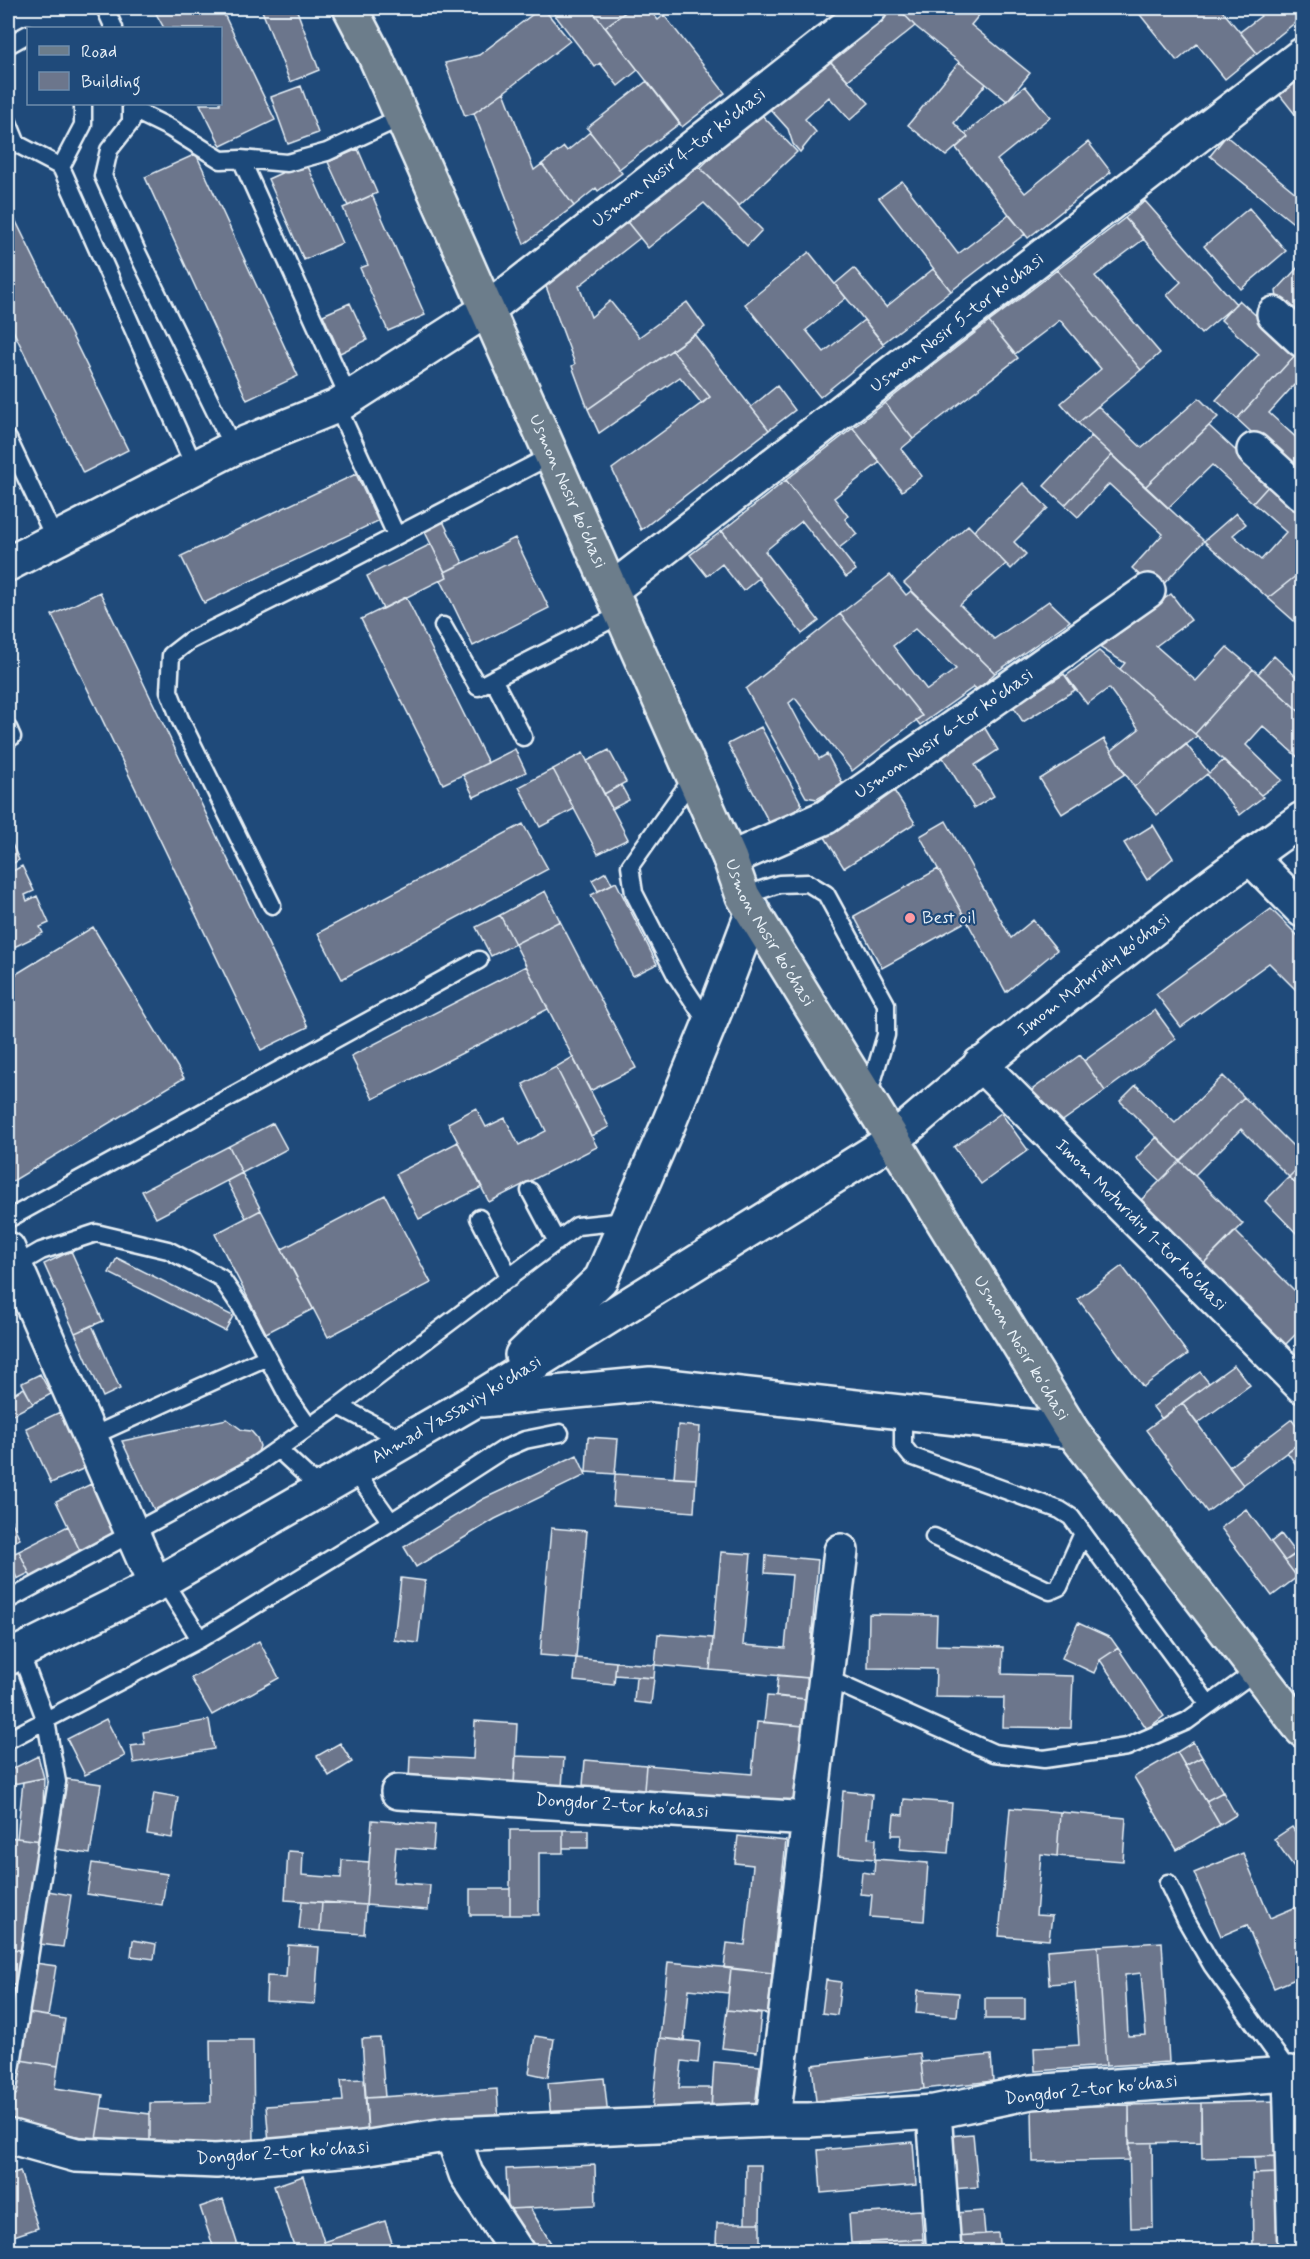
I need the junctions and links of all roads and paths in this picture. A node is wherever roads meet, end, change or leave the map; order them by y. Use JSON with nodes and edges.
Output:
{"nodes":[{"id":1,"x":105,"y":8,"type":"edge"},
{"id":2,"x":870,"y":8,"type":"edge"},
{"id":3,"x":359,"y":9,"type":"edge"},
{"id":4,"x":114,"y":27,"type":"edge"},
{"id":5,"x":27,"y":35,"type":"edge"},
{"id":6,"x":8,"y":45,"type":"edge"},
{"id":7,"x":1302,"y":55,"type":"edge"},
{"id":8,"x":83,"y":105,"type":"edge"},
{"id":9,"x":131,"y":106,"type":"edge"},
{"id":10,"x":402,"y":117,"type":"junction"},
{"id":11,"x":8,"y":122,"type":"edge"},
{"id":12,"x":241,"y":159,"type":"junction"},
{"id":13,"x":61,"y":166,"type":"junction"},
{"id":14,"x":488,"y":309,"type":"junction"},
{"id":15,"x":1274,"y":314,"type":"dead end"},
{"id":16,"x":1302,"y":340,"type":"edge"},
{"id":17,"x":343,"y":402,"type":"junction"},
{"id":18,"x":8,"y":439,"type":"edge"},
{"id":19,"x":233,"y":448,"type":"junction"},
{"id":20,"x":1254,"y":450,"type":"dead end"},
{"id":21,"x":552,"y":455,"type":"junction"},
{"id":22,"x":195,"y":468,"type":"junction"},
{"id":23,"x":1302,"y":494,"type":"edge"},
{"id":24,"x":396,"y":536,"type":"junction"},
{"id":25,"x":55,"y":538,"type":"junction"},
{"id":26,"x":8,"y":564,"type":"edge"},
{"id":27,"x":1148,"y":591,"type":"dead end"},
{"id":28,"x":617,"y":602,"type":"junction"},
{"id":29,"x":443,"y":626,"type":"dead end"},
{"id":30,"x":493,"y":679,"type":"junction"},
{"id":31,"x":523,"y":737,"type":"dead end"},
{"id":32,"x":694,"y":776,"type":"junction"},
{"id":33,"x":1302,"y":819,"type":"edge"},
{"id":34,"x":1250,"y":856,"type":"junction"},
{"id":35,"x":730,"y":859,"type":"junction"},
{"id":36,"x":748,"y":903,"type":"junction"},
{"id":37,"x":272,"y":905,"type":"dead end"},
{"id":38,"x":1302,"y":910,"type":"edge"},
{"id":39,"x":479,"y":960,"type":"dead end"},
{"id":40,"x":709,"y":1025,"type":"junction"},
{"id":41,"x":980,"y":1064,"type":"junction"},
{"id":42,"x":867,"y":1097,"type":"junction"},
{"id":43,"x":893,"y":1140,"type":"junction"},
{"id":44,"x":530,"y":1191,"type":"dead end"},
{"id":45,"x":479,"y":1218,"type":"dead end"},
{"id":46,"x":8,"y":1219,"type":"edge"},
{"id":47,"x":625,"y":1221,"type":"junction"},
{"id":48,"x":556,"y":1242,"type":"junction"},
{"id":49,"x":11,"y":1258,"type":"edge"},
{"id":50,"x":510,"y":1278,"type":"junction"},
{"id":51,"x":267,"y":1357,"type":"junction"},
{"id":52,"x":1302,"y":1386,"type":"edge"},
{"id":53,"x":474,"y":1401,"type":"junction"},
{"id":54,"x":339,"y":1406,"type":"junction"},
{"id":55,"x":903,"y":1412,"type":"junction"},
{"id":56,"x":309,"y":1427,"type":"junction"},
{"id":57,"x":1072,"y":1431,"type":"junction"},
{"id":58,"x":560,"y":1433,"type":"dead end"},
{"id":59,"x":90,"y":1437,"type":"junction"},
{"id":60,"x":405,"y":1441,"type":"junction"},
{"id":61,"x":278,"y":1449,"type":"junction"},
{"id":62,"x":354,"y":1470,"type":"junction"},
{"id":63,"x":321,"y":1489,"type":"junction"},
{"id":64,"x":391,"y":1522,"type":"junction"},
{"id":65,"x":132,"y":1533,"type":"junction"},
{"id":66,"x":1083,"y":1533,"type":"junction"},
{"id":67,"x":934,"y":1537,"type":"dead end"},
{"id":68,"x":841,"y":1551,"type":"dead end"},
{"id":69,"x":159,"y":1582,"type":"junction"},
{"id":70,"x":8,"y":1600,"type":"edge"},
{"id":71,"x":200,"y":1639,"type":"junction"},
{"id":72,"x":14,"y":1655,"type":"edge"},
{"id":73,"x":1257,"y":1670,"type":"junction"},
{"id":74,"x":826,"y":1678,"type":"junction"},
{"id":75,"x":1209,"y":1705,"type":"junction"},
{"id":76,"x":46,"y":1720,"type":"junction"},
{"id":77,"x":1302,"y":1730,"type":"edge"},
{"id":78,"x":8,"y":1740,"type":"edge"},
{"id":79,"x":398,"y":1792,"type":"dead end"},
{"id":80,"x":809,"y":1819,"type":"junction"},
{"id":81,"x":1168,"y":1883,"type":"dead end"},
{"id":82,"x":1296,"y":2073,"type":"edge"},
{"id":83,"x":8,"y":2089,"type":"edge"},
{"id":84,"x":934,"y":2112,"type":"junction"},
{"id":85,"x":773,"y":2120,"type":"junction"},
{"id":86,"x":452,"y":2134,"type":"junction"},
{"id":87,"x":8,"y":2136,"type":"edge"},
{"id":88,"x":514,"y":2251,"type":"edge"},
{"id":89,"x":944,"y":2252,"type":"edge"},
{"id":90,"x":1295,"y":2252,"type":"edge"}],
"edges":[{"from":1,"to":4,"type":"lane"},
{"from":2,"to":14,"type":"street","name":"Usmon Nosir 4-tor koʻchasi"},
{"from":3,"to":10,"type":"main road","name":"Usmon Nosir ko‘chasi"},
{"from":5,"to":6,"type":"lane"},
{"from":7,"to":28,"type":"street","name":"Usmon Nosir 5-tor koʻchasi"},
{"from":8,"to":13,"type":"lane"},
{"from":9,"to":12,"type":"lane"},
{"from":9,"to":19,"type":"lane"},
{"from":10,"to":12,"type":"lane"},
{"from":10,"to":14,"type":"main road","name":"Usmon Nosir ko‘chasi"},
{"from":11,"to":13,"type":"lane"},
{"from":12,"to":17,"type":"lane"},
{"from":13,"to":22,"type":"lane"},
{"from":14,"to":17,"type":"street","name":"Usmon Nosir 4-tor koʻchasi"},
{"from":14,"to":21,"type":"main road","name":"Usmon Nosir ko‘chasi"},
{"from":15,"to":16,"type":"street"},
{"from":17,"to":19,"type":"street","name":"Usmon Nosir 4-tor koʻchasi"},
{"from":17,"to":24,"type":"lane"},
{"from":18,"to":25,"type":"lane"},
{"from":19,"to":22,"type":"street","name":"Usmon Nosir 4-tor koʻchasi"},
{"from":20,"to":23,"type":"street"},
{"from":21,"to":24,"type":"lane"},
{"from":21,"to":28,"type":"main road","name":"Usmon Nosir ko‘chasi"},
{"from":22,"to":25,"type":"street","name":"Usmon Nosir 4-tor koʻchasi"},
{"from":24,"to":37,"type":"lane"},
{"from":25,"to":26,"type":"street","name":"Usmon Nosir 4-tor koʻchasi"},
{"from":27,"to":35,"type":"street","name":"Usmon Nosir 6-tor koʻchasi"},
{"from":28,"to":30,"type":"lane"},
{"from":28,"to":32,"type":"main road","name":"Usmon Nosir ko‘chasi"},
{"from":29,"to":30,"type":"lane"},
{"from":30,"to":31,"type":"lane"},
{"from":32,"to":35,"type":"main road","name":"Usmon Nosir ko‘chasi"},
{"from":32,"to":40,"type":"lane"},
{"from":33,"to":34,"type":"street","name":"Imom Moturidiy koʻchasi"},
{"from":34,"to":38,"type":"street"},
{"from":34,"to":41,"type":"street","name":"Imom Moturidiy koʻchasi"},
{"from":35,"to":36,"type":"main road","name":"Usmon Nosir ko‘chasi"},
{"from":36,"to":40,"type":"street"},
{"from":36,"to":42,"type":"main road","name":"Usmon Nosir ko‘chasi"},
{"from":36,"to":42,"type":"lane"},
{"from":39,"to":46,"type":"lane"},
{"from":40,"to":47,"type":"street"},
{"from":41,"to":43,"type":"street","name":"Imom Moturidiy koʻchasi"},
{"from":41,"to":52,"type":"street","name":"Imom Moturidiy 1-tor koʻchasi"},
{"from":42,"to":43,"type":"main road","name":"Usmon Nosir ko‘chasi"},
{"from":43,"to":53,"type":"street","name":"Ahmad Yassaviy ko'chasi"},
{"from":43,"to":57,"type":"main road","name":"Usmon Nosir ko‘chasi"},
{"from":44,"to":48,"type":"lane"},
{"from":45,"to":50,"type":"lane"},
{"from":47,"to":48,"type":"lane"},
{"from":47,"to":53,"type":"street"},
{"from":48,"to":50,"type":"lane"},
{"from":49,"to":51,"type":"lane"},
{"from":49,"to":59,"type":"street"},
{"from":50,"to":54,"type":"lane"},
{"from":51,"to":56,"type":"lane"},
{"from":51,"to":59,"type":"lane"},
{"from":53,"to":55,"type":"street"},
{"from":53,"to":60,"type":"street","name":"Ahmad Yassaviy ko'chasi"},
{"from":54,"to":56,"type":"lane"},
{"from":54,"to":60,"type":"lane"},
{"from":55,"to":57,"type":"street"},
{"from":55,"to":66,"type":"lane"},
{"from":56,"to":61,"type":"lane"},
{"from":57,"to":73,"type":"main road","name":"Usmon Nosir ko‘chasi"},
{"from":58,"to":64,"type":"lane"},
{"from":59,"to":65,"type":"street"},
{"from":60,"to":62,"type":"street","name":"Ahmad Yassaviy ko'chasi"},
{"from":61,"to":63,"type":"lane"},
{"from":61,"to":65,"type":"lane"},
{"from":62,"to":63,"type":"street","name":"Ahmad Yassaviy ko'chasi"},
{"from":62,"to":64,"type":"lane"},
{"from":63,"to":69,"type":"street","name":"Ahmad Yassaviy ko'chasi"},
{"from":64,"to":71,"type":"lane"},
{"from":65,"to":69,"type":"street"},
{"from":65,"to":70,"type":"lane"},
{"from":66,"to":67,"type":"lane"},
{"from":66,"to":75,"type":"lane"},
{"from":68,"to":74,"type":"street"},
{"from":69,"to":71,"type":"lane"},
{"from":69,"to":72,"type":"street","name":"Ahmad Yassaviy ko'chasi"},
{"from":71,"to":76,"type":"lane"},
{"from":72,"to":76,"type":"lane"},
{"from":73,"to":75,"type":"lane"},
{"from":73,"to":77,"type":"main road","name":"Usmon Nosir ko‘chasi"},
{"from":74,"to":75,"type":"lane"},
{"from":74,"to":80,"type":"street"},
{"from":76,"to":78,"type":"lane"},
{"from":76,"to":83,"type":"lane"},
{"from":79,"to":80,"type":"street","name":"Dongdor 2-tor koʼchasi"},
{"from":80,"to":85,"type":"street"},
{"from":81,"to":82,"type":"lane"},
{"from":82,"to":84,"type":"street","name":"Dongdor 2-tor koʼchasi"},
{"from":82,"to":90,"type":"street"},
{"from":84,"to":85,"type":"street","name":"Dongdor 2-tor koʼchasi"},
{"from":84,"to":89,"type":"street"},
{"from":85,"to":86,"type":"street","name":"Dongdor 2-tor koʼchasi"},
{"from":86,"to":87,"type":"street","name":"Dongdor 2-tor koʼchasi"},
{"from":86,"to":88,"type":"street"}]}
